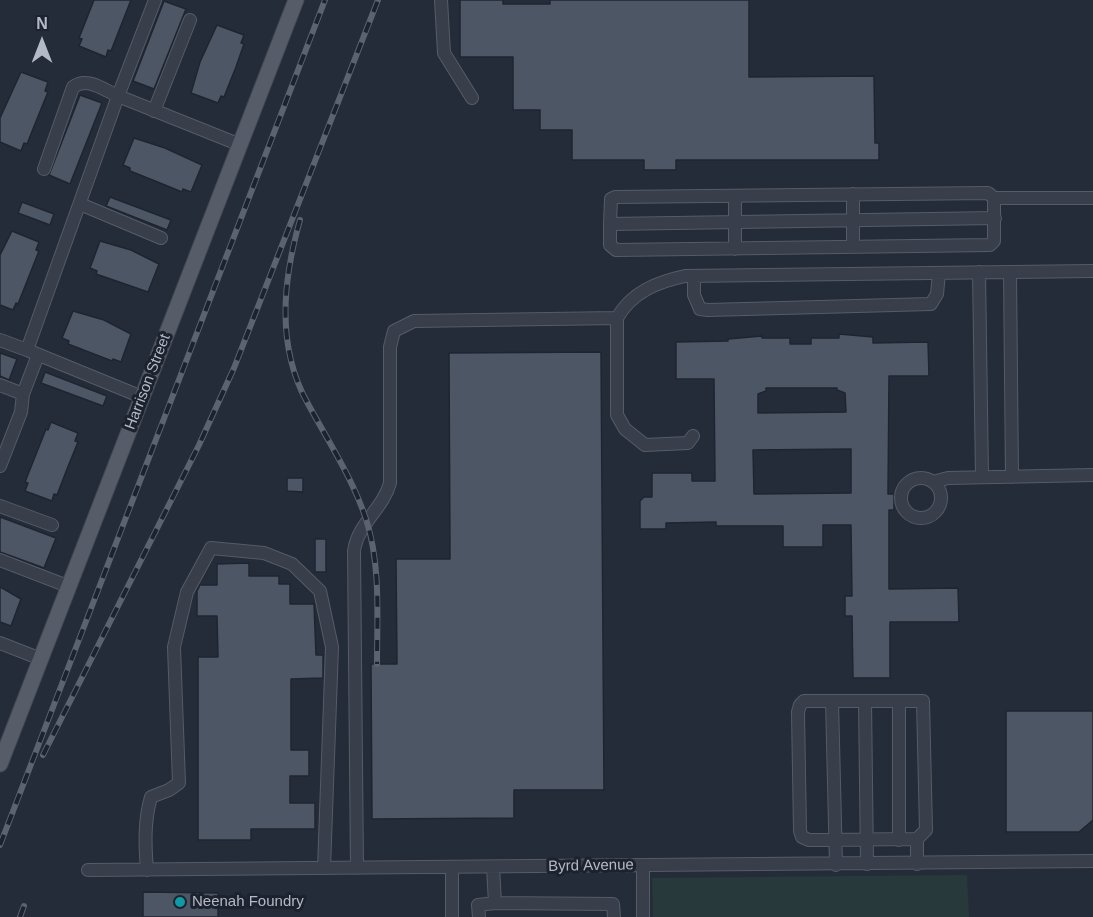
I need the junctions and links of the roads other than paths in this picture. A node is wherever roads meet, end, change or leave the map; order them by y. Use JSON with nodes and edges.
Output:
{"nodes":[{"id":1,"x":155,"y":0,"type":"edge"},
{"id":2,"x":296,"y":0,"type":"edge"},
{"id":3,"x":441,"y":0,"type":"edge"},
{"id":4,"x":190,"y":20,"type":"dead end"},
{"id":5,"x":118,"y":96,"type":"junction"},
{"id":6,"x":472,"y":98,"type":"dead end"},
{"id":7,"x":154,"y":111,"type":"junction"},
{"id":8,"x":238,"y":144,"type":"junction"},
{"id":9,"x":44,"y":169,"type":"dead end"},
{"id":10,"x":853,"y":194,"type":"junction"},
{"id":11,"x":735,"y":196,"type":"junction"},
{"id":12,"x":994,"y":198,"type":"junction"},
{"id":13,"x":1093,"y":198,"type":"edge"},
{"id":14,"x":80,"y":204,"type":"junction"},
{"id":15,"x":995,"y":219,"type":"junction"},
{"id":16,"x":854,"y":220,"type":"junction"},
{"id":17,"x":735,"y":222,"type":"junction"},
{"id":18,"x":610,"y":224,"type":"junction"},
{"id":19,"x":161,"y":238,"type":"dead end"},
{"id":20,"x":854,"y":247,"type":"junction"},
{"id":21,"x":735,"y":249,"type":"junction"},
{"id":22,"x":1093,"y":271,"type":"edge"},
{"id":23,"x":979,"y":272,"type":"junction"},
{"id":24,"x":1010,"y":272,"type":"junction"},
{"id":25,"x":939,"y":273,"type":"junction"},
{"id":26,"x":694,"y":276,"type":"junction"},
{"id":27,"x":617,"y":318,"type":"junction"},
{"id":28,"x":0,"y":340,"type":"edge"},
{"id":29,"x":33,"y":353,"type":"junction"},
{"id":30,"x":0,"y":385,"type":"edge"},
{"id":31,"x":23,"y":394,"type":"junction"},
{"id":32,"x":142,"y":397,"type":"junction"},
{"id":33,"x":693,"y":436,"type":"dead end"},
{"id":34,"x":0,"y":466,"type":"edge"},
{"id":35,"x":1093,"y":475,"type":"edge"},
{"id":36,"x":982,"y":477,"type":"junction"},
{"id":37,"x":1012,"y":477,"type":"junction"},
{"id":38,"x":933,"y":482,"type":"dead end"},
{"id":39,"x":0,"y":506,"type":"edge"},
{"id":40,"x":52,"y":525,"type":"dead end"},
{"id":41,"x":0,"y":560,"type":"edge"},
{"id":42,"x":70,"y":587,"type":"junction"},
{"id":43,"x":0,"y":643,"type":"edge"},
{"id":44,"x":41,"y":659,"type":"junction"},
{"id":45,"x":832,"y":701,"type":"junction"},
{"id":46,"x":865,"y":701,"type":"junction"},
{"id":47,"x":899,"y":701,"type":"junction"},
{"id":48,"x":0,"y":764,"type":"edge"},
{"id":49,"x":917,"y":839,"type":"junction"},
{"id":50,"x":866,"y":840,"type":"junction"},
{"id":51,"x":899,"y":840,"type":"junction"},
{"id":52,"x":835,"y":841,"type":"junction"},
{"id":53,"x":1093,"y":861,"type":"edge"},
{"id":54,"x":867,"y":864,"type":"junction"},
{"id":55,"x":917,"y":864,"type":"junction"},
{"id":56,"x":836,"y":865,"type":"junction"},
{"id":57,"x":643,"y":866,"type":"junction"},
{"id":58,"x":452,"y":867,"type":"junction"},
{"id":59,"x":493,"y":867,"type":"junction"},
{"id":60,"x":324,"y":868,"type":"junction"},
{"id":61,"x":357,"y":868,"type":"junction"},
{"id":62,"x":88,"y":870,"type":"dead end"},
{"id":63,"x":147,"y":870,"type":"junction"},
{"id":64,"x":495,"y":903,"type":"junction"},
{"id":65,"x":452,"y":917,"type":"edge"},
{"id":66,"x":479,"y":917,"type":"edge"},
{"id":67,"x":614,"y":917,"type":"edge"},
{"id":68,"x":643,"y":917,"type":"edge"}],
"edges":[{"from":1,"to":5,"type":"street"},
{"from":2,"to":8,"type":"main road","name":"Harrison Street"},
{"from":3,"to":6,"type":"street"},
{"from":4,"to":7,"type":"street"},
{"from":5,"to":7,"type":"street"},
{"from":5,"to":9,"type":"street"},
{"from":5,"to":14,"type":"street"},
{"from":7,"to":8,"type":"street"},
{"from":8,"to":32,"type":"main road","name":"Harrison Street"},
{"from":10,"to":11,"type":"street"},
{"from":10,"to":12,"type":"street"},
{"from":10,"to":16,"type":"street"},
{"from":11,"to":17,"type":"street"},
{"from":11,"to":18,"type":"street"},
{"from":12,"to":13,"type":"street"},
{"from":12,"to":15,"type":"street"},
{"from":14,"to":19,"type":"street"},
{"from":14,"to":29,"type":"street"},
{"from":15,"to":16,"type":"street"},
{"from":15,"to":20,"type":"street"},
{"from":16,"to":17,"type":"street"},
{"from":16,"to":20,"type":"street"},
{"from":17,"to":18,"type":"street"},
{"from":17,"to":21,"type":"street"},
{"from":18,"to":21,"type":"street"},
{"from":20,"to":21,"type":"street"},
{"from":22,"to":24,"type":"street"},
{"from":23,"to":24,"type":"street"},
{"from":23,"to":25,"type":"street"},
{"from":23,"to":36,"type":"street"},
{"from":24,"to":37,"type":"street"},
{"from":25,"to":26,"type":"street"},
{"from":25,"to":26,"type":"street"},
{"from":26,"to":27,"type":"street"},
{"from":27,"to":33,"type":"street"},
{"from":27,"to":61,"type":"street"},
{"from":28,"to":29,"type":"street"},
{"from":29,"to":31,"type":"street"},
{"from":29,"to":32,"type":"street"},
{"from":30,"to":31,"type":"street"},
{"from":31,"to":34,"type":"street"},
{"from":32,"to":42,"type":"main road","name":"Harrison Street"},
{"from":35,"to":37,"type":"street"},
{"from":36,"to":37,"type":"street"},
{"from":36,"to":38,"type":"street"},
{"from":39,"to":40,"type":"street"},
{"from":41,"to":42,"type":"street"},
{"from":42,"to":44,"type":"main road","name":"Harrison Street"},
{"from":43,"to":44,"type":"street"},
{"from":44,"to":48,"type":"main road","name":"Harrison Street"},
{"from":45,"to":46,"type":"street"},
{"from":45,"to":52,"type":"street"},
{"from":45,"to":52,"type":"street"},
{"from":46,"to":47,"type":"street"},
{"from":46,"to":50,"type":"street"},
{"from":47,"to":49,"type":"street"},
{"from":47,"to":51,"type":"street"},
{"from":49,"to":51,"type":"street"},
{"from":49,"to":55,"type":"street"},
{"from":50,"to":51,"type":"street"},
{"from":50,"to":52,"type":"street"},
{"from":50,"to":54,"type":"street"},
{"from":52,"to":56,"type":"street"},
{"from":53,"to":55,"type":"street","name":"Byrd Avenue"},
{"from":54,"to":55,"type":"street","name":"Byrd Avenue"},
{"from":54,"to":56,"type":"street","name":"Byrd Avenue"},
{"from":56,"to":57,"type":"street","name":"Byrd Avenue"},
{"from":57,"to":59,"type":"street","name":"Byrd Avenue"},
{"from":57,"to":68,"type":"street"},
{"from":58,"to":59,"type":"street","name":"Byrd Avenue"},
{"from":58,"to":61,"type":"street","name":"Byrd Avenue"},
{"from":58,"to":65,"type":"street"},
{"from":59,"to":64,"type":"street"},
{"from":60,"to":61,"type":"street","name":"Byrd Avenue"},
{"from":60,"to":63,"type":"street","name":"Byrd Avenue"},
{"from":60,"to":63,"type":"street"},
{"from":62,"to":63,"type":"street","name":"Byrd Avenue"},
{"from":64,"to":66,"type":"street"},
{"from":64,"to":67,"type":"street"}]}
